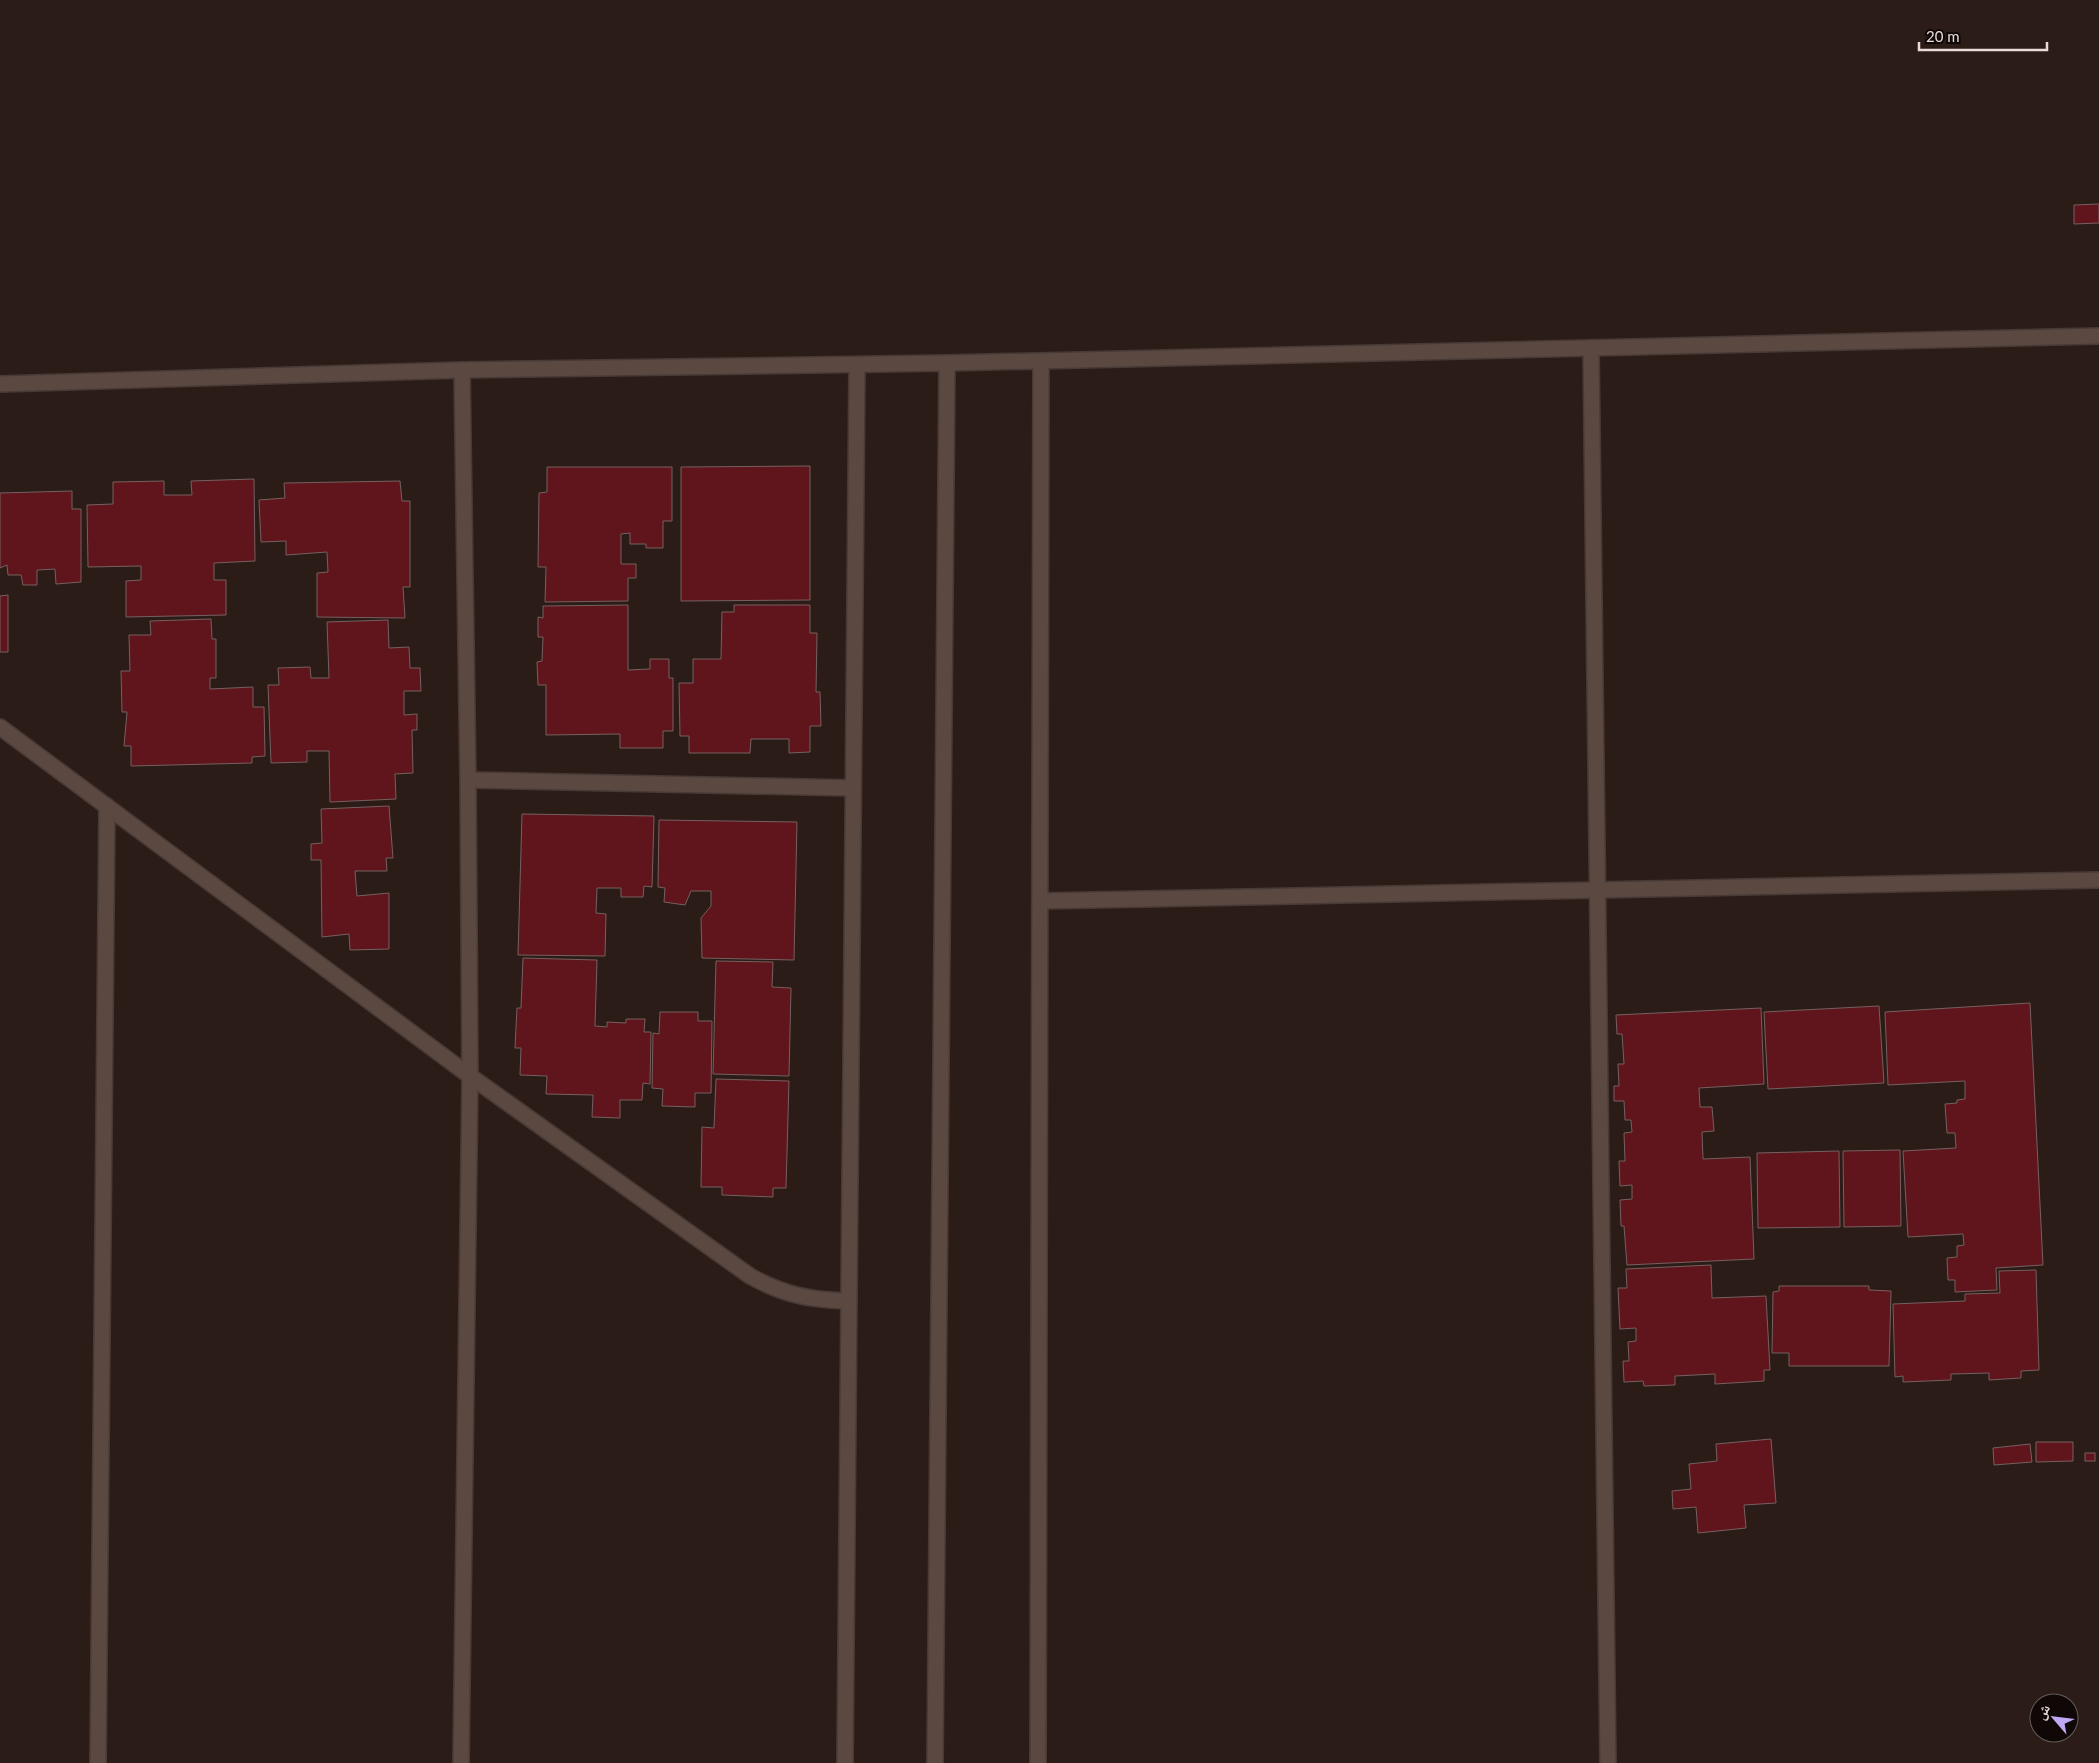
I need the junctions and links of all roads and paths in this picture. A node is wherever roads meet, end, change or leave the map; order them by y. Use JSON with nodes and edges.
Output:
{"nodes":[{"id":1,"x":2099,"y":336,"type":"edge"},
{"id":2,"x":1591,"y":348,"type":"junction"},
{"id":3,"x":1041,"y":361,"type":"junction"},
{"id":4,"x":947,"y":363,"type":"junction"},
{"id":5,"x":857,"y":365,"type":"junction"},
{"id":6,"x":462,"y":370,"type":"junction"},
{"id":7,"x":0,"y":384,"type":"edge"},
{"id":8,"x":0,"y":727,"type":"edge"},
{"id":9,"x":468,"y":780,"type":"junction"},
{"id":10,"x":853,"y":788,"type":"junction"},
{"id":11,"x":108,"y":806,"type":"junction"},
{"id":12,"x":2099,"y":880,"type":"edge"},
{"id":13,"x":1597,"y":890,"type":"junction"},
{"id":14,"x":1040,"y":901,"type":"junction"},
{"id":15,"x":470,"y":1076,"type":"junction"},
{"id":16,"x":848,"y":1301,"type":"junction"},
{"id":17,"x":98,"y":1763,"type":"edge"},
{"id":18,"x":461,"y":1763,"type":"edge"},
{"id":19,"x":845,"y":1763,"type":"edge"},
{"id":20,"x":935,"y":1763,"type":"edge"},
{"id":21,"x":1038,"y":1763,"type":"edge"},
{"id":22,"x":1608,"y":1763,"type":"edge"}],
"edges":[{"from":1,"to":2,"type":"street"},
{"from":2,"to":3,"type":"street"},
{"from":2,"to":13,"type":"street"},
{"from":3,"to":4,"type":"street"},
{"from":3,"to":14,"type":"street"},
{"from":4,"to":5,"type":"street"},
{"from":4,"to":20,"type":"street"},
{"from":5,"to":6,"type":"street"},
{"from":5,"to":10,"type":"street"},
{"from":6,"to":7,"type":"street"},
{"from":6,"to":9,"type":"street"},
{"from":8,"to":11,"type":"street"},
{"from":9,"to":10,"type":"street"},
{"from":9,"to":15,"type":"street"},
{"from":10,"to":16,"type":"street"},
{"from":11,"to":15,"type":"street"},
{"from":11,"to":17,"type":"street"},
{"from":12,"to":13,"type":"street"},
{"from":13,"to":14,"type":"street"},
{"from":13,"to":22,"type":"street"},
{"from":14,"to":21,"type":"street"},
{"from":15,"to":16,"type":"street"},
{"from":15,"to":18,"type":"street"},
{"from":16,"to":19,"type":"street"}]}
